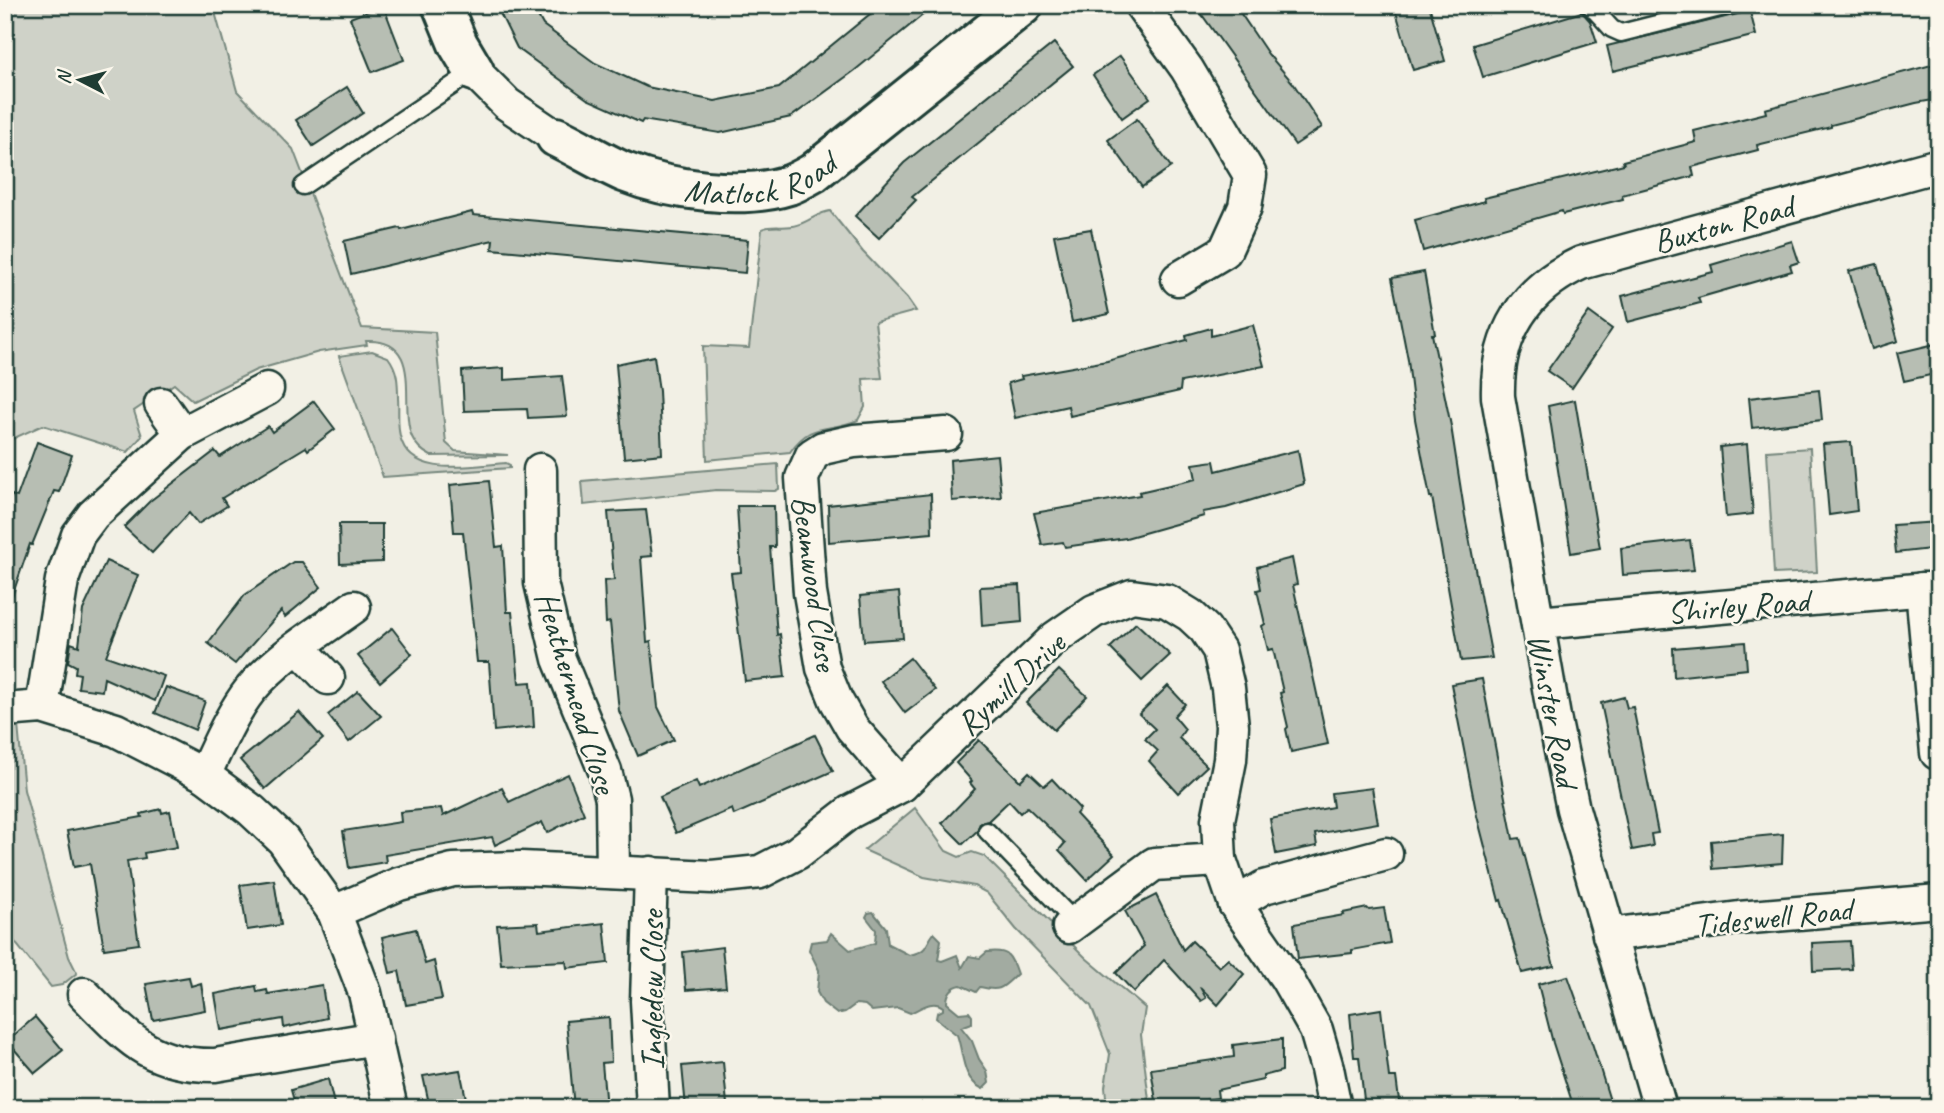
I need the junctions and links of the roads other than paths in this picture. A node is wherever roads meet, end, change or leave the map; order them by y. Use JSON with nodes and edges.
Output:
{"nodes":[{"id":1,"x":442,"y":5,"type":"edge"},
{"id":2,"x":1023,"y":5,"type":"edge"},
{"id":3,"x":1141,"y":5,"type":"edge"},
{"id":4,"x":1590,"y":5,"type":"edge"},
{"id":5,"x":1732,"y":5,"type":"edge"},
{"id":6,"x":474,"y":71,"type":"junction"},
{"id":7,"x":556,"y":137,"type":"joint"},
{"id":8,"x":1939,"y":165,"type":"edge"},
{"id":9,"x":303,"y":186,"type":"dead end"},
{"id":10,"x":1178,"y":279,"type":"dead end"},
{"id":11,"x":1522,"y":309,"type":"joint"},
{"id":12,"x":267,"y":389,"type":"dead end"},
{"id":13,"x":161,"y":404,"type":"dead end"},
{"id":14,"x":182,"y":434,"type":"junction"},
{"id":15,"x":946,"y":434,"type":"dead end"},
{"id":16,"x":540,"y":471,"type":"dead end"},
{"id":17,"x":1930,"y":588,"type":"edge"},
{"id":18,"x":354,"y":607,"type":"dead end"},
{"id":19,"x":1538,"y":623,"type":"junction"},
{"id":20,"x":298,"y":647,"type":"junction"},
{"id":21,"x":328,"y":678,"type":"dead end"},
{"id":22,"x":42,"y":707,"type":"junction"},
{"id":23,"x":5,"y":710,"type":"edge"},
{"id":24,"x":1937,"y":753,"type":"dead end"},
{"id":25,"x":204,"y":775,"type":"junction"},
{"id":26,"x":902,"y":785,"type":"junction"},
{"id":27,"x":988,"y":831,"type":"dead end"},
{"id":28,"x":1386,"y":854,"type":"dead end"},
{"id":29,"x":1220,"y":860,"type":"junction"},
{"id":30,"x":613,"y":873,"type":"junction"},
{"id":31,"x":651,"y":873,"type":"junction"},
{"id":32,"x":1939,"y":901,"type":"edge"},
{"id":33,"x":1236,"y":904,"type":"junction"},
{"id":34,"x":334,"y":912,"type":"junction"},
{"id":35,"x":1072,"y":925,"type":"joint"},
{"id":36,"x":1609,"y":935,"type":"junction"},
{"id":37,"x":85,"y":993,"type":"dead end"},
{"id":38,"x":376,"y":1038,"type":"junction"},
{"id":39,"x":391,"y":1108,"type":"edge"},
{"id":40,"x":653,"y":1108,"type":"edge"},
{"id":41,"x":1335,"y":1108,"type":"edge"},
{"id":42,"x":1660,"y":1108,"type":"edge"}],
"edges":[{"from":1,"to":6,"type":"street"},
{"from":2,"to":7,"type":"street","name":"Matlock Road"},
{"from":3,"to":10,"type":"street"},
{"from":4,"to":5,"type":"lane"},
{"from":6,"to":7,"type":"street","name":"Matlock Road"},
{"from":6,"to":9,"type":"lane"},
{"from":8,"to":11,"type":"street","name":"Buxton Road"},
{"from":11,"to":19,"type":"street","name":"Winster Road"},
{"from":12,"to":14,"type":"street"},
{"from":13,"to":14,"type":"street"},
{"from":14,"to":22,"type":"street"},
{"from":15,"to":26,"type":"street","name":"Beamwood Close"},
{"from":16,"to":30,"type":"street","name":"Heathermead Close"},
{"from":17,"to":19,"type":"street","name":"Shirley Road"},
{"from":17,"to":24,"type":"street"},
{"from":18,"to":20,"type":"street"},
{"from":19,"to":36,"type":"street","name":"Winster Road"},
{"from":20,"to":21,"type":"street"},
{"from":20,"to":25,"type":"street"},
{"from":22,"to":23,"type":"street"},
{"from":22,"to":25,"type":"street"},
{"from":25,"to":34,"type":"street"},
{"from":26,"to":29,"type":"street","name":"Rymill Drive"},
{"from":26,"to":31,"type":"street","name":"Rymill Drive"},
{"from":27,"to":35,"type":"lane"},
{"from":28,"to":33,"type":"street"},
{"from":29,"to":33,"type":"street","name":"Rymill Drive"},
{"from":29,"to":35,"type":"street"},
{"from":30,"to":31,"type":"street","name":"Rymill Drive"},
{"from":30,"to":34,"type":"street","name":"Rymill Drive"},
{"from":31,"to":40,"type":"street","name":"Ingledew Close"},
{"from":32,"to":36,"type":"street","name":"Tideswell Road"},
{"from":33,"to":41,"type":"street","name":"Rymill Drive"},
{"from":34,"to":38,"type":"street"},
{"from":36,"to":42,"type":"street","name":"Winster Road"},
{"from":37,"to":38,"type":"street"},
{"from":38,"to":39,"type":"street"}]}
